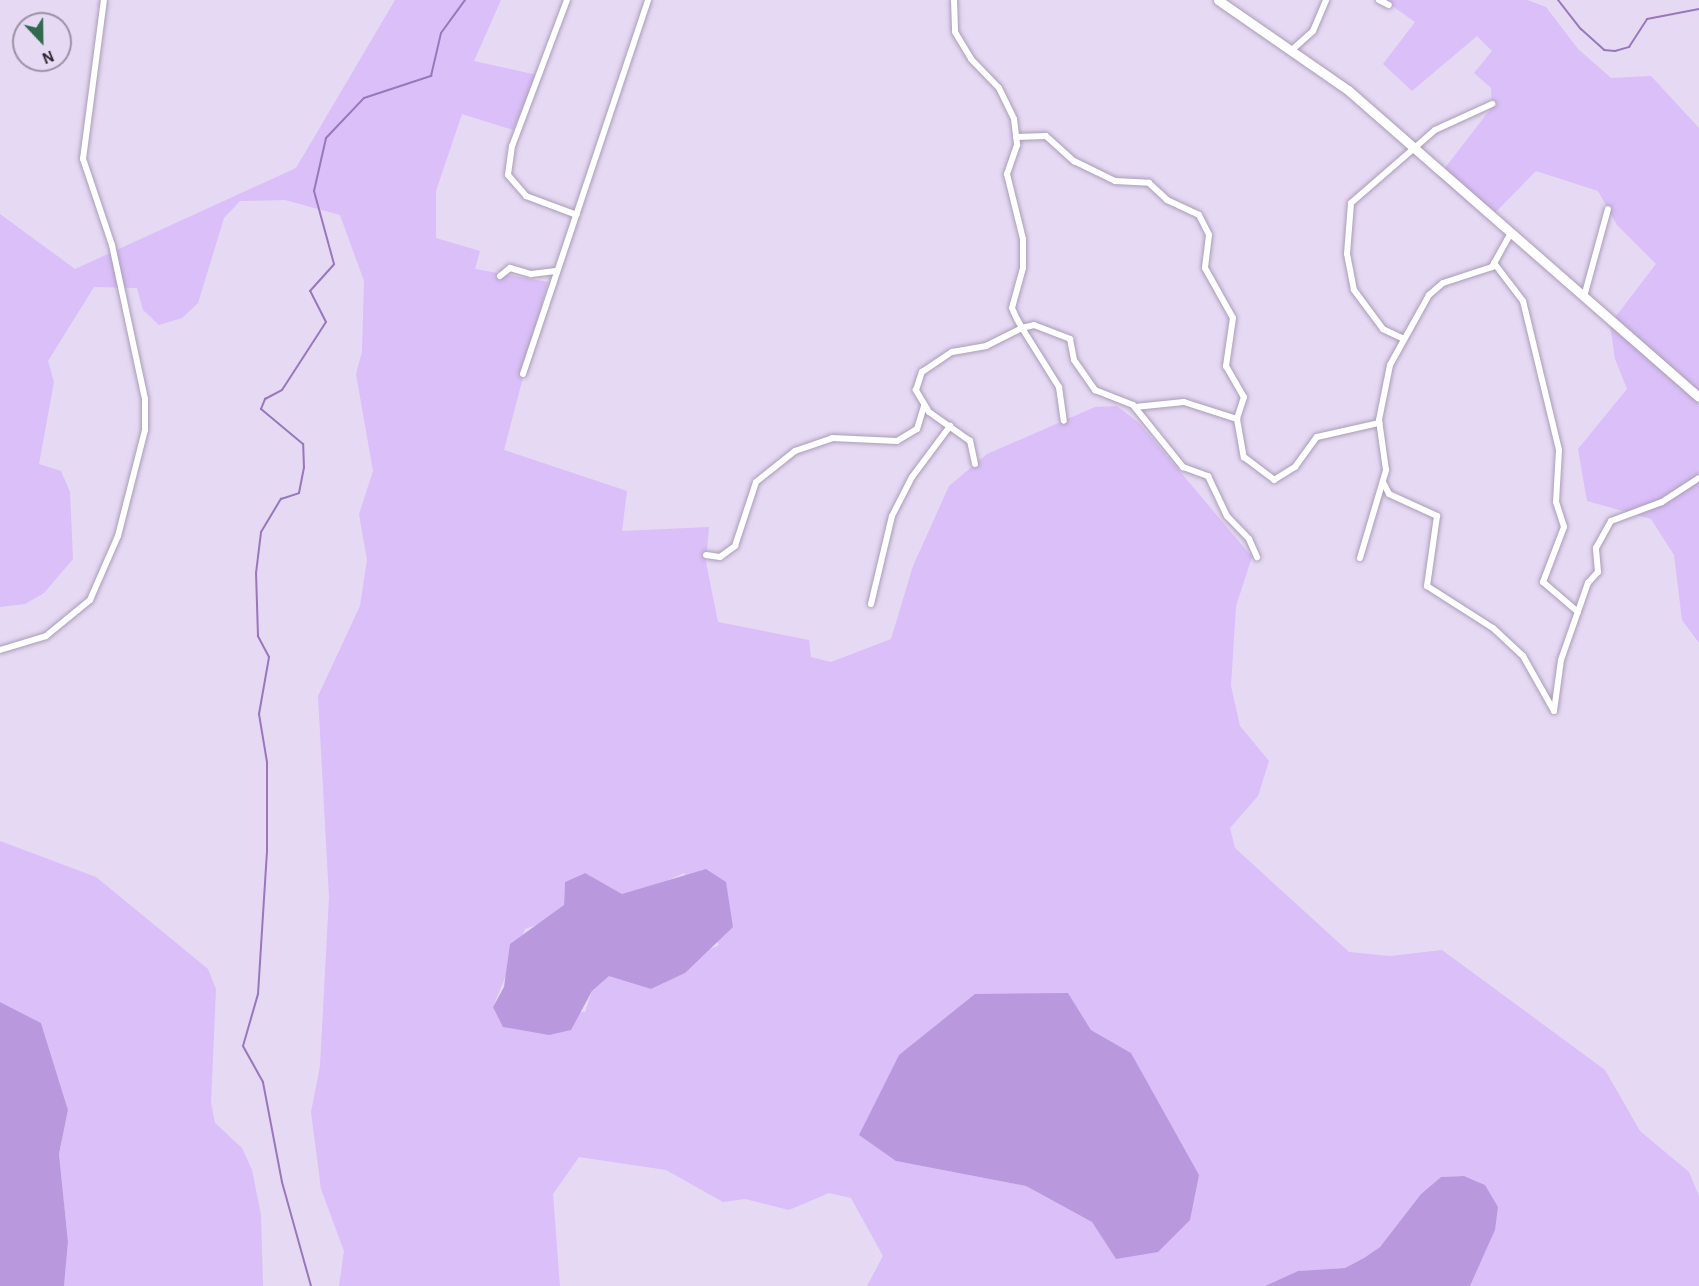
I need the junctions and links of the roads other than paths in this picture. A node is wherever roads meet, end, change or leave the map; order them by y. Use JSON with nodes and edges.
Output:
{"nodes":[{"id":1,"x":104,"y":0,"type":"edge"},
{"id":2,"x":567,"y":0,"type":"edge"},
{"id":3,"x":648,"y":0,"type":"edge"},
{"id":4,"x":954,"y":0,"type":"edge"},
{"id":5,"x":1218,"y":0,"type":"edge"},
{"id":6,"x":1326,"y":0,"type":"edge"},
{"id":7,"x":1379,"y":0,"type":"edge"},
{"id":8,"x":1389,"y":5,"type":"dead end"},
{"id":9,"x":1293,"y":49,"type":"junction"},
{"id":10,"x":1492,"y":104,"type":"dead end"},
{"id":11,"x":1016,"y":137,"type":"junction"},
{"id":12,"x":1417,"y":150,"type":"junction"},
{"id":13,"x":1608,"y":209,"type":"dead end"},
{"id":14,"x":577,"y":215,"type":"junction"},
{"id":15,"x":1512,"y":233,"type":"junction"},
{"id":16,"x":1494,"y":263,"type":"junction"},
{"id":17,"x":556,"y":272,"type":"junction"},
{"id":18,"x":500,"y":276,"type":"dead end"},
{"id":19,"x":1585,"y":293,"type":"junction"},
{"id":20,"x":1022,"y":328,"type":"junction"},
{"id":21,"x":1404,"y":339,"type":"junction"},
{"id":22,"x":523,"y":374,"type":"dead end"},
{"id":23,"x":1699,"y":397,"type":"edge"},
{"id":24,"x":924,"y":406,"type":"junction"},
{"id":25,"x":1135,"y":407,"type":"junction"},
{"id":26,"x":1237,"y":419,"type":"junction"},
{"id":27,"x":1064,"y":421,"type":"dead end"},
{"id":28,"x":1379,"y":423,"type":"junction"},
{"id":29,"x":950,"y":426,"type":"junction"},
{"id":30,"x":975,"y":464,"type":"dead end"},
{"id":31,"x":1699,"y":478,"type":"edge"},
{"id":32,"x":1383,"y":482,"type":"junction"},
{"id":33,"x":706,"y":555,"type":"dead end"},
{"id":34,"x":1257,"y":557,"type":"dead end"},
{"id":35,"x":1360,"y":558,"type":"dead end"},
{"id":36,"x":871,"y":604,"type":"dead end"},
{"id":37,"x":1578,"y":612,"type":"junction"},
{"id":38,"x":0,"y":650,"type":"edge"}],
"edges":[{"from":1,"to":38,"type":"street"},
{"from":2,"to":14,"type":"street"},
{"from":3,"to":14,"type":"street"},
{"from":4,"to":11,"type":"street"},
{"from":5,"to":9,"type":"main road"},
{"from":6,"to":9,"type":"street"},
{"from":7,"to":8,"type":"street"},
{"from":9,"to":12,"type":"main road"},
{"from":10,"to":12,"type":"street"},
{"from":11,"to":20,"type":"street"},
{"from":11,"to":26,"type":"street"},
{"from":12,"to":15,"type":"main road"},
{"from":12,"to":21,"type":"street"},
{"from":13,"to":19,"type":"street"},
{"from":14,"to":17,"type":"street"},
{"from":15,"to":16,"type":"street"},
{"from":15,"to":19,"type":"main road"},
{"from":16,"to":21,"type":"street"},
{"from":16,"to":37,"type":"street"},
{"from":17,"to":18,"type":"street"},
{"from":17,"to":22,"type":"street"},
{"from":19,"to":23,"type":"main road"},
{"from":20,"to":24,"type":"street"},
{"from":20,"to":25,"type":"street"},
{"from":20,"to":27,"type":"street"},
{"from":21,"to":28,"type":"street"},
{"from":24,"to":29,"type":"street"},
{"from":24,"to":33,"type":"street"},
{"from":25,"to":26,"type":"street"},
{"from":25,"to":34,"type":"street"},
{"from":26,"to":28,"type":"street"},
{"from":28,"to":32,"type":"street"},
{"from":29,"to":30,"type":"street"},
{"from":29,"to":36,"type":"street"},
{"from":31,"to":37,"type":"street"},
{"from":32,"to":35,"type":"street"},
{"from":32,"to":37,"type":"street"}]}
